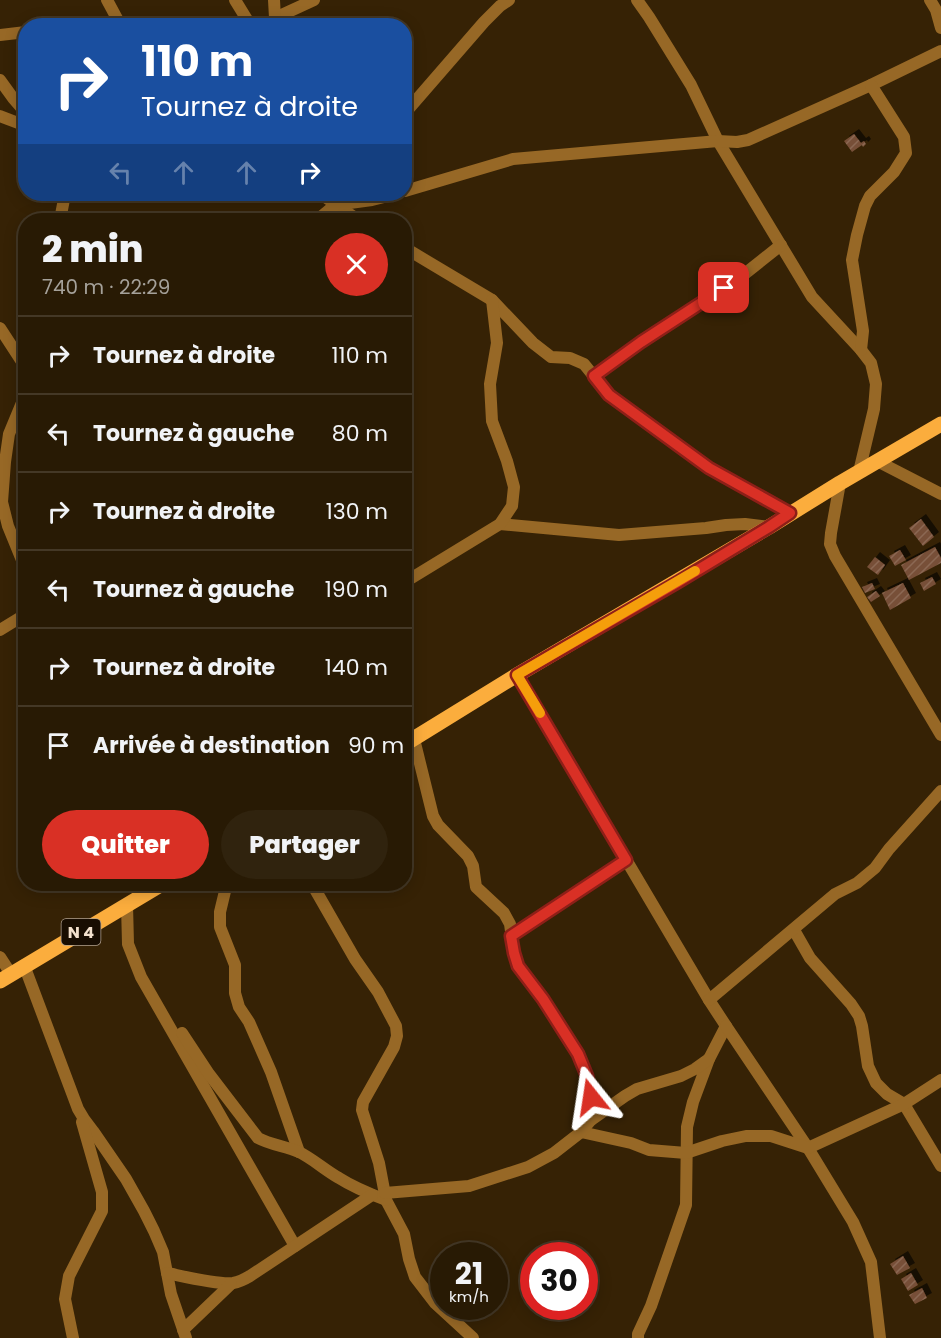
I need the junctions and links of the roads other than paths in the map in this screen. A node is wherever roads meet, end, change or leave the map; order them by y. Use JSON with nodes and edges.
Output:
{"nodes":[{"id":1,"x":107,"y":0,"type":"edge"},
{"id":2,"x":235,"y":0,"type":"edge"},
{"id":3,"x":274,"y":0,"type":"edge"},
{"id":4,"x":314,"y":0,"type":"edge"},
{"id":5,"x":508,"y":0,"type":"edge"},
{"id":6,"x":637,"y":0,"type":"edge"},
{"id":7,"x":930,"y":0,"type":"edge"},
{"id":8,"x":117,"y":18,"type":"edge"},
{"id":9,"x":246,"y":18,"type":"edge"},
{"id":10,"x":273,"y":18,"type":"edge"},
{"id":11,"x":280,"y":18,"type":"edge"},
{"id":12,"x":941,"y":28,"type":"edge"},
{"id":13,"x":18,"y":33,"type":"edge"},
{"id":14,"x":0,"y":35,"type":"edge"},
{"id":15,"x":941,"y":49,"type":"edge"},
{"id":16,"x":0,"y":80,"type":"edge"},
{"id":17,"x":872,"y":85,"type":"junction"},
{"id":18,"x":18,"y":104,"type":"edge"},
{"id":19,"x":412,"y":105,"type":"edge"},
{"id":20,"x":0,"y":116,"type":"edge"},
{"id":21,"x":18,"y":123,"type":"edge"},
{"id":22,"x":718,"y":141,"type":"junction"},
{"id":23,"x":412,"y":189,"type":"edge"},
{"id":24,"x":330,"y":201,"type":"edge"},
{"id":25,"x":338,"y":201,"type":"edge"},
{"id":26,"x":365,"y":201,"type":"edge"},
{"id":27,"x":335,"y":205,"type":"junction"},
{"id":28,"x":325,"y":213,"type":"edge"},
{"id":29,"x":347,"y":213,"type":"edge"},
{"id":30,"x":781,"y":245,"type":"junction"},
{"id":31,"x":412,"y":252,"type":"edge"},
{"id":32,"x":492,"y":300,"type":"junction"},
{"id":33,"x":0,"y":328,"type":"edge"},
{"id":34,"x":861,"y":350,"type":"junction"},
{"id":35,"x":18,"y":356,"type":"edge"},
{"id":36,"x":594,"y":376,"type":"junction"},
{"id":37,"x":18,"y":412,"type":"edge"},
{"id":38,"x":941,"y":424,"type":"edge"},
{"id":39,"x":877,"y":461,"type":"junction"},
{"id":40,"x":859,"y":472,"type":"junction"},
{"id":41,"x":840,"y":483,"type":"junction"},
{"id":42,"x":941,"y":494,"type":"edge"},
{"id":43,"x":790,"y":513,"type":"junction"},
{"id":44,"x":0,"y":515,"type":"edge"},
{"id":45,"x":500,"y":524,"type":"junction"},
{"id":46,"x":8,"y":526,"type":"junction"},
{"id":47,"x":769,"y":527,"type":"junction"},
{"id":48,"x":18,"y":550,"type":"edge"},
{"id":49,"x":412,"y":578,"type":"edge"},
{"id":50,"x":18,"y":619,"type":"edge"},
{"id":51,"x":0,"y":630,"type":"edge"},
{"id":52,"x":517,"y":675,"type":"junction"},
{"id":53,"x":941,"y":735,"type":"edge"},
{"id":54,"x":412,"y":739,"type":"edge"},
{"id":55,"x":412,"y":750,"type":"edge"},
{"id":56,"x":941,"y":791,"type":"edge"},
{"id":57,"x":626,"y":860,"type":"junction"},
{"id":58,"x":150,"y":891,"type":"edge"},
{"id":59,"x":225,"y":891,"type":"edge"},
{"id":60,"x":316,"y":891,"type":"edge"},
{"id":61,"x":127,"y":905,"type":"junction"},
{"id":62,"x":794,"y":930,"type":"junction"},
{"id":63,"x":511,"y":936,"type":"junction"},
{"id":64,"x":0,"y":957,"type":"edge"},
{"id":65,"x":24,"y":965,"type":"junction"},
{"id":66,"x":6,"y":978,"type":"edge"},
{"id":67,"x":147,"y":987,"type":"junction"},
{"id":68,"x":709,"y":1000,"type":"junction"},
{"id":69,"x":726,"y":1026,"type":"junction"},
{"id":70,"x":709,"y":1059,"type":"junction"},
{"id":71,"x":941,"y":1080,"type":"edge"},
{"id":72,"x":904,"y":1104,"type":"junction"},
{"id":73,"x":78,"y":1109,"type":"junction"},
{"id":74,"x":591,"y":1120,"type":"junction"},
{"id":75,"x":581,"y":1132,"type":"junction"},
{"id":76,"x":808,"y":1148,"type":"junction"},
{"id":77,"x":299,"y":1152,"type":"junction"},
{"id":78,"x":686,"y":1153,"type":"junction"},
{"id":79,"x":941,"y":1166,"type":"edge"},
{"id":80,"x":372,"y":1195,"type":"junction"},
{"id":81,"x":385,"y":1196,"type":"junction"},
{"id":82,"x":295,"y":1246,"type":"junction"},
{"id":83,"x":167,"y":1273,"type":"junction"},
{"id":84,"x":231,"y":1284,"type":"junction"},
{"id":85,"x":184,"y":1334,"type":"edge"},
{"id":86,"x":73,"y":1338,"type":"edge"},
{"id":87,"x":473,"y":1338,"type":"edge"},
{"id":88,"x":638,"y":1338,"type":"edge"},
{"id":89,"x":880,"y":1338,"type":"edge"}],
"edges":[{"from":1,"to":8,"type":"street"},
{"from":2,"to":9,"type":"street"},
{"from":3,"to":10,"type":"street"},
{"from":4,"to":11,"type":"street"},
{"from":5,"to":19,"type":"street"},
{"from":6,"to":22,"type":"street"},
{"from":7,"to":12,"type":"street"},
{"from":13,"to":14,"type":"street"},
{"from":15,"to":17,"type":"street"},
{"from":16,"to":18,"type":"street"},
{"from":17,"to":22,"type":"street"},
{"from":17,"to":34,"type":"street"},
{"from":20,"to":21,"type":"street"},
{"from":22,"to":23,"type":"street"},
{"from":22,"to":30,"type":"street"},
{"from":24,"to":27,"type":"street"},
{"from":25,"to":27,"type":"street"},
{"from":26,"to":27,"type":"street"},
{"from":27,"to":28,"type":"street"},
{"from":27,"to":29,"type":"street"},
{"from":30,"to":34,"type":"street"},
{"from":30,"to":36,"type":"street"},
{"from":31,"to":32,"type":"street"},
{"from":32,"to":36,"type":"street"},
{"from":32,"to":45,"type":"street"},
{"from":33,"to":35,"type":"street"},
{"from":34,"to":40,"type":"street"},
{"from":36,"to":43,"type":"street"},
{"from":37,"to":46,"type":"street"},
{"from":38,"to":39,"type":"main road"},
{"from":39,"to":40,"type":"main road"},
{"from":39,"to":42,"type":"street"},
{"from":40,"to":41,"type":"main road"},
{"from":41,"to":43,"type":"main road"},
{"from":41,"to":53,"type":"street"},
{"from":43,"to":47,"type":"main road"},
{"from":44,"to":46,"type":"street"},
{"from":45,"to":47,"type":"street"},
{"from":45,"to":49,"type":"street"},
{"from":46,"to":48,"type":"street"},
{"from":47,"to":52,"type":"main road"},
{"from":50,"to":51,"type":"street"},
{"from":52,"to":54,"type":"main road"},
{"from":52,"to":57,"type":"street"},
{"from":55,"to":63,"type":"street"},
{"from":56,"to":62,"type":"street"},
{"from":57,"to":63,"type":"street"},
{"from":57,"to":68,"type":"street"},
{"from":58,"to":61,"type":"main road","number":"N 4"},
{"from":59,"to":77,"type":"street"},
{"from":60,"to":81,"type":"street"},
{"from":61,"to":65,"type":"main road","number":"N 4"},
{"from":61,"to":67,"type":"street"},
{"from":62,"to":68,"type":"street"},
{"from":62,"to":72,"type":"street"},
{"from":63,"to":74,"type":"street"},
{"from":64,"to":66,"type":"street"},
{"from":65,"to":66,"type":"main road","number":"N 4"},
{"from":65,"to":73,"type":"street"},
{"from":67,"to":77,"type":"street"},
{"from":67,"to":82,"type":"street"},
{"from":68,"to":69,"type":"street"},
{"from":69,"to":70,"type":"street"},
{"from":69,"to":76,"type":"street"},
{"from":70,"to":74,"type":"street"},
{"from":70,"to":78,"type":"street"},
{"from":71,"to":72,"type":"street"},
{"from":72,"to":76,"type":"street"},
{"from":72,"to":79,"type":"street"},
{"from":73,"to":83,"type":"street"},
{"from":73,"to":86,"type":"street"},
{"from":74,"to":75,"type":"street"},
{"from":75,"to":78,"type":"street"},
{"from":75,"to":81,"type":"street"},
{"from":76,"to":78,"type":"street"},
{"from":76,"to":89,"type":"street"},
{"from":77,"to":80,"type":"street"},
{"from":78,"to":88,"type":"street"},
{"from":80,"to":81,"type":"street"},
{"from":80,"to":82,"type":"street"},
{"from":81,"to":87,"type":"street"},
{"from":82,"to":84,"type":"street"},
{"from":83,"to":84,"type":"street"},
{"from":83,"to":85,"type":"street"},
{"from":84,"to":85,"type":"street"}]}
